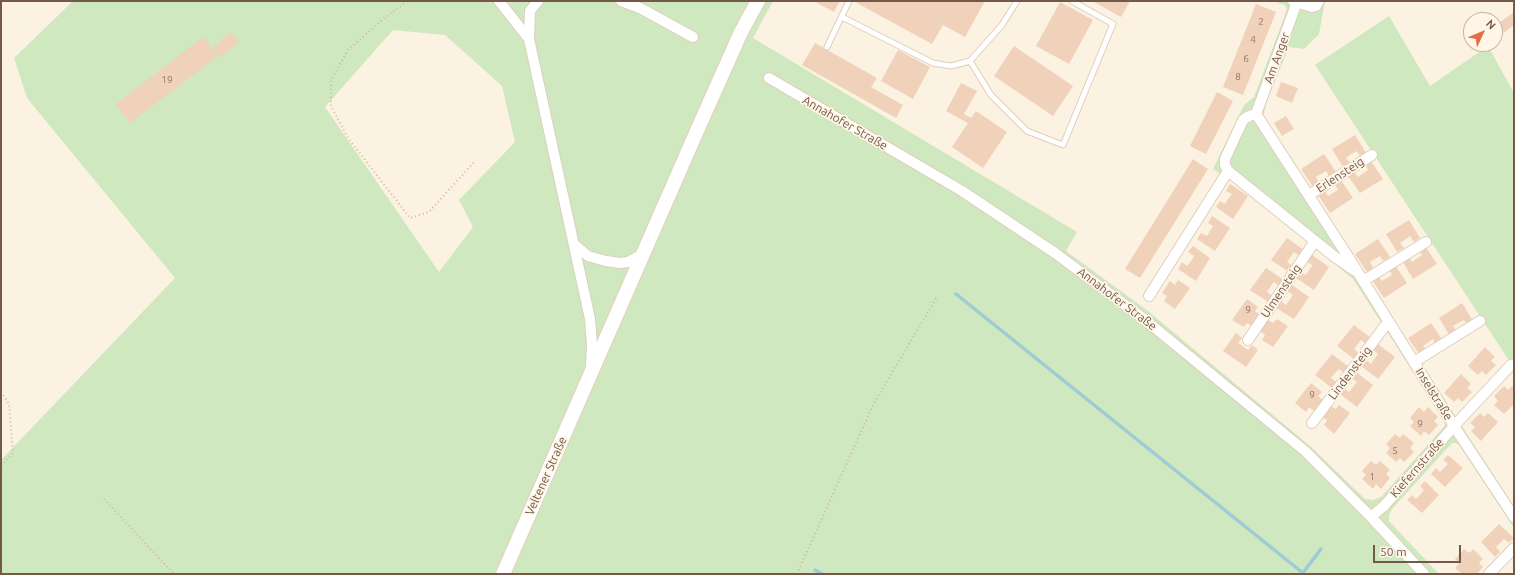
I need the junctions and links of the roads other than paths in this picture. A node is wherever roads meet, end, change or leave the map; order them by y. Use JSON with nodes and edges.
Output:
{"nodes":[{"id":1,"x":499,"y":1,"type":"edge"},
{"id":2,"x":538,"y":1,"type":"edge"},
{"id":3,"x":621,"y":1,"type":"edge"},
{"id":4,"x":758,"y":1,"type":"edge"},
{"id":5,"x":850,"y":1,"type":"edge"},
{"id":6,"x":1017,"y":1,"type":"edge"},
{"id":7,"x":1072,"y":1,"type":"edge"},
{"id":8,"x":1319,"y":1,"type":"edge"},
{"id":9,"x":1295,"y":2,"type":"edge"},
{"id":10,"x":842,"y":17,"type":"junction"},
{"id":11,"x":693,"y":37,"type":"dead end"},
{"id":12,"x":529,"y":39,"type":"junction"},
{"id":13,"x":827,"y":47,"type":"dead end"},
{"id":14,"x":970,"y":61,"type":"junction"},
{"id":15,"x":768,"y":78,"type":"dead end"},
{"id":16,"x":1256,"y":114,"type":"junction"},
{"id":17,"x":1372,"y":154,"type":"dead end"},
{"id":18,"x":1228,"y":171,"type":"junction"},
{"id":19,"x":1309,"y":195,"type":"junction"},
{"id":20,"x":1315,"y":241,"type":"junction"},
{"id":21,"x":1426,"y":242,"type":"dead end"},
{"id":22,"x":575,"y":245,"type":"junction"},
{"id":23,"x":643,"y":254,"type":"junction"},
{"id":24,"x":1356,"y":271,"type":"junction"},
{"id":25,"x":1363,"y":281,"type":"junction"},
{"id":26,"x":1149,"y":296,"type":"dead end"},
{"id":27,"x":1480,"y":321,"type":"dead end"},
{"id":28,"x":1388,"y":322,"type":"junction"},
{"id":29,"x":1248,"y":340,"type":"dead end"},
{"id":30,"x":1414,"y":362,"type":"junction"},
{"id":31,"x":1511,"y":365,"type":"dead end"},
{"id":32,"x":590,"y":378,"type":"junction"},
{"id":33,"x":1312,"y":423,"type":"dead end"},
{"id":34,"x":1454,"y":426,"type":"junction"},
{"id":35,"x":1371,"y":517,"type":"junction"},
{"id":36,"x":1514,"y":517,"type":"edge"},
{"id":37,"x":1514,"y":548,"type":"edge"},
{"id":38,"x":503,"y":574,"type":"edge"},
{"id":39,"x":1424,"y":574,"type":"edge"},
{"id":40,"x":1489,"y":574,"type":"edge"}],
"edges":[{"from":1,"to":12,"type":"street"},
{"from":2,"to":12,"type":"street"},
{"from":3,"to":11,"type":"street"},
{"from":4,"to":23,"type":"main road","name":"Veltener Straße"},
{"from":5,"to":10,"type":"lane"},
{"from":6,"to":14,"type":"lane"},
{"from":7,"to":14,"type":"lane"},
{"from":8,"to":9,"type":"street","name":"Am Anger"},
{"from":9,"to":16,"type":"street","name":"Am Anger"},
{"from":10,"to":13,"type":"lane"},
{"from":10,"to":14,"type":"lane"},
{"from":12,"to":22,"type":"street"},
{"from":15,"to":35,"type":"street","name":"Annahofer Straße"},
{"from":16,"to":18,"type":"street"},
{"from":16,"to":19,"type":"street","name":"Inselstraße"},
{"from":17,"to":19,"type":"street","name":"Erlensteig"},
{"from":18,"to":20,"type":"street","name":"Inselstraße"},
{"from":18,"to":26,"type":"street"},
{"from":19,"to":24,"type":"street","name":"Inselstraße"},
{"from":20,"to":24,"type":"street","name":"Inselstraße"},
{"from":20,"to":29,"type":"street","name":"Ulmensteig"},
{"from":21,"to":25,"type":"street"},
{"from":22,"to":23,"type":"street"},
{"from":22,"to":32,"type":"street"},
{"from":23,"to":32,"type":"main road","name":"Veltener Straße"},
{"from":24,"to":25,"type":"street","name":"Inselstraße"},
{"from":25,"to":28,"type":"street","name":"Inselstraße"},
{"from":27,"to":30,"type":"street"},
{"from":28,"to":30,"type":"street","name":"Inselstraße"},
{"from":28,"to":33,"type":"street","name":"Lindensteig"},
{"from":30,"to":34,"type":"street","name":"Inselstraße"},
{"from":31,"to":34,"type":"street","name":"Kiefernstraße"},
{"from":32,"to":38,"type":"main road","name":"Veltener Straße"},
{"from":34,"to":35,"type":"street","name":"Kiefernstraße"},
{"from":34,"to":36,"type":"street","name":"Inselstraße"},
{"from":35,"to":39,"type":"street","name":"Annahofer Straße"},
{"from":37,"to":40,"type":"street"}]}
